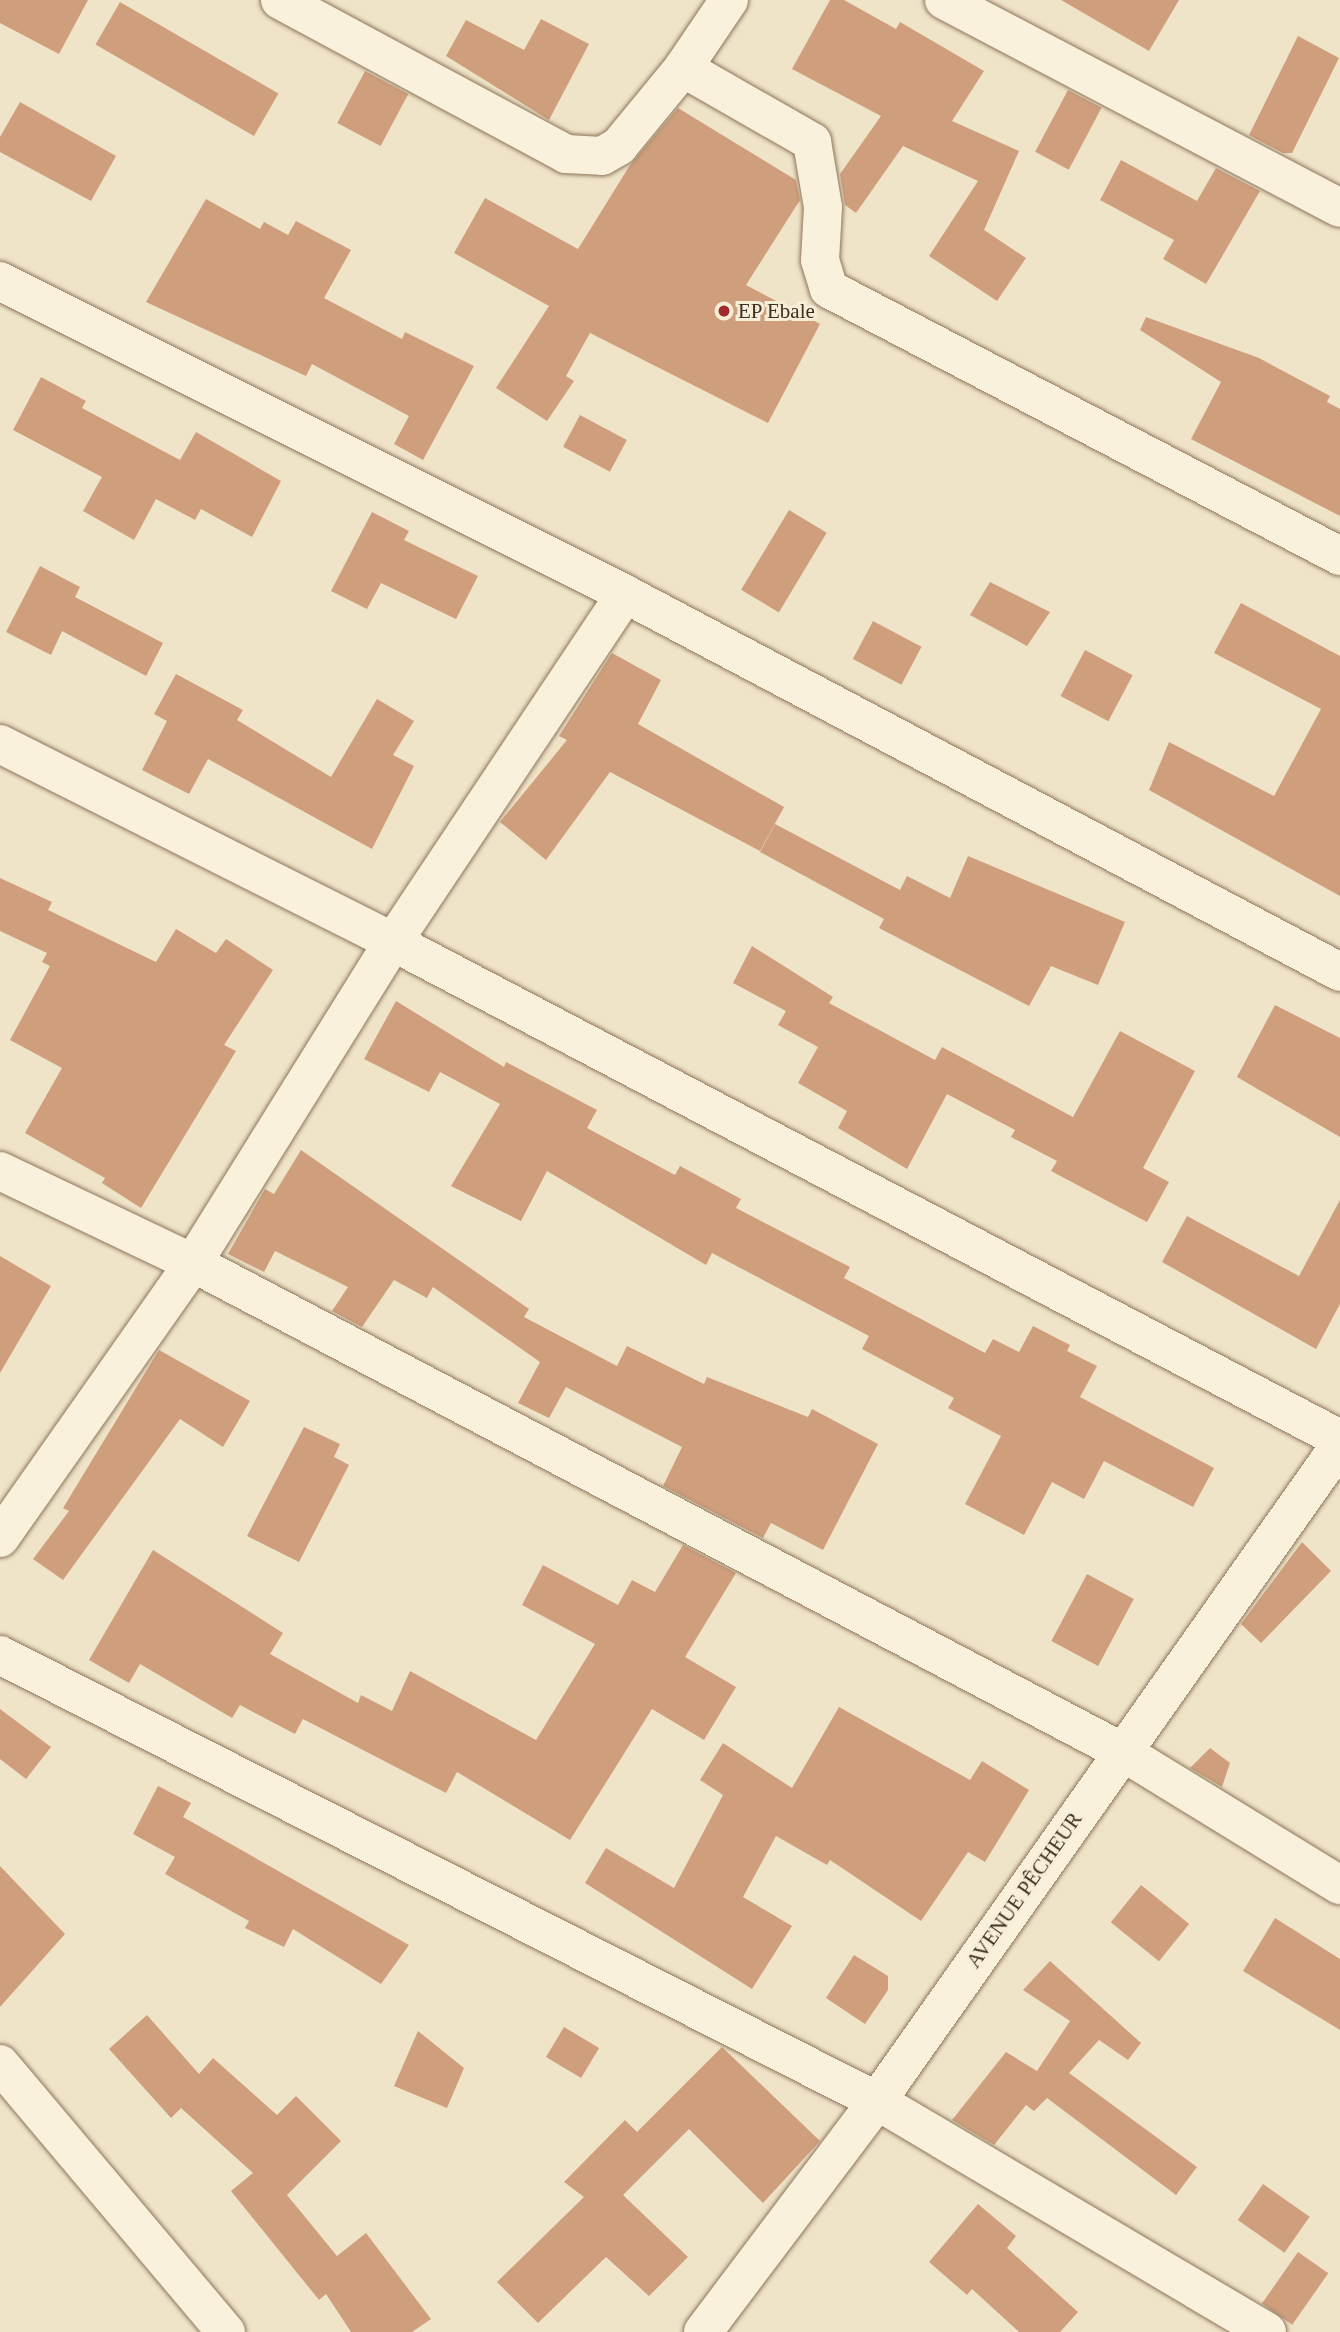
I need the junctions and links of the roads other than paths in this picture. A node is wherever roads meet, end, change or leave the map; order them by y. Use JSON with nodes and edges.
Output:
{"nodes":[{"id":1,"x":280,"y":0,"type":"edge"},
{"id":2,"x":729,"y":0,"type":"edge"},
{"id":3,"x":944,"y":0,"type":"edge"},
{"id":4,"x":683,"y":68,"type":"junction"},
{"id":5,"x":1340,"y":208,"type":"edge"},
{"id":6,"x":0,"y":281,"type":"edge"},
{"id":7,"x":1340,"y":556,"type":"edge"},
{"id":8,"x":625,"y":594,"type":"junction"},
{"id":9,"x":0,"y":744,"type":"edge"},
{"id":10,"x":393,"y":942,"type":"junction"},
{"id":11,"x":1340,"y":972,"type":"edge"},
{"id":12,"x":0,"y":1171,"type":"edge"},
{"id":13,"x":193,"y":1264,"type":"junction"},
{"id":14,"x":1340,"y":1442,"type":"edge"},
{"id":15,"x":0,"y":1538,"type":"edge"},
{"id":16,"x":0,"y":1655,"type":"edge"},
{"id":17,"x":1121,"y":1751,"type":"junction"},
{"id":18,"x":1340,"y":1885,"type":"edge"},
{"id":19,"x":0,"y":2064,"type":"edge"},
{"id":20,"x":877,"y":2101,"type":"junction"},
{"id":21,"x":226,"y":2332,"type":"edge"},
{"id":22,"x":703,"y":2332,"type":"edge"},
{"id":23,"x":1267,"y":2332,"type":"edge"}],
"edges":[{"from":1,"to":4,"type":"street"},
{"from":2,"to":4,"type":"street"},
{"from":3,"to":5,"type":"street"},
{"from":4,"to":7,"type":"street"},
{"from":6,"to":8,"type":"street"},
{"from":8,"to":10,"type":"street"},
{"from":8,"to":11,"type":"street"},
{"from":9,"to":10,"type":"street"},
{"from":10,"to":13,"type":"street"},
{"from":10,"to":14,"type":"street"},
{"from":12,"to":13,"type":"street"},
{"from":13,"to":15,"type":"street"},
{"from":13,"to":17,"type":"street"},
{"from":14,"to":17,"type":"street","name":"AVENUE PÊCHEUR"},
{"from":16,"to":20,"type":"street"},
{"from":17,"to":18,"type":"street"},
{"from":17,"to":20,"type":"street","name":"AVENUE PÊCHEUR"},
{"from":19,"to":21,"type":"street"},
{"from":20,"to":22,"type":"street","name":"AVENUE PÊCHEUR"},
{"from":20,"to":23,"type":"street"}]}
